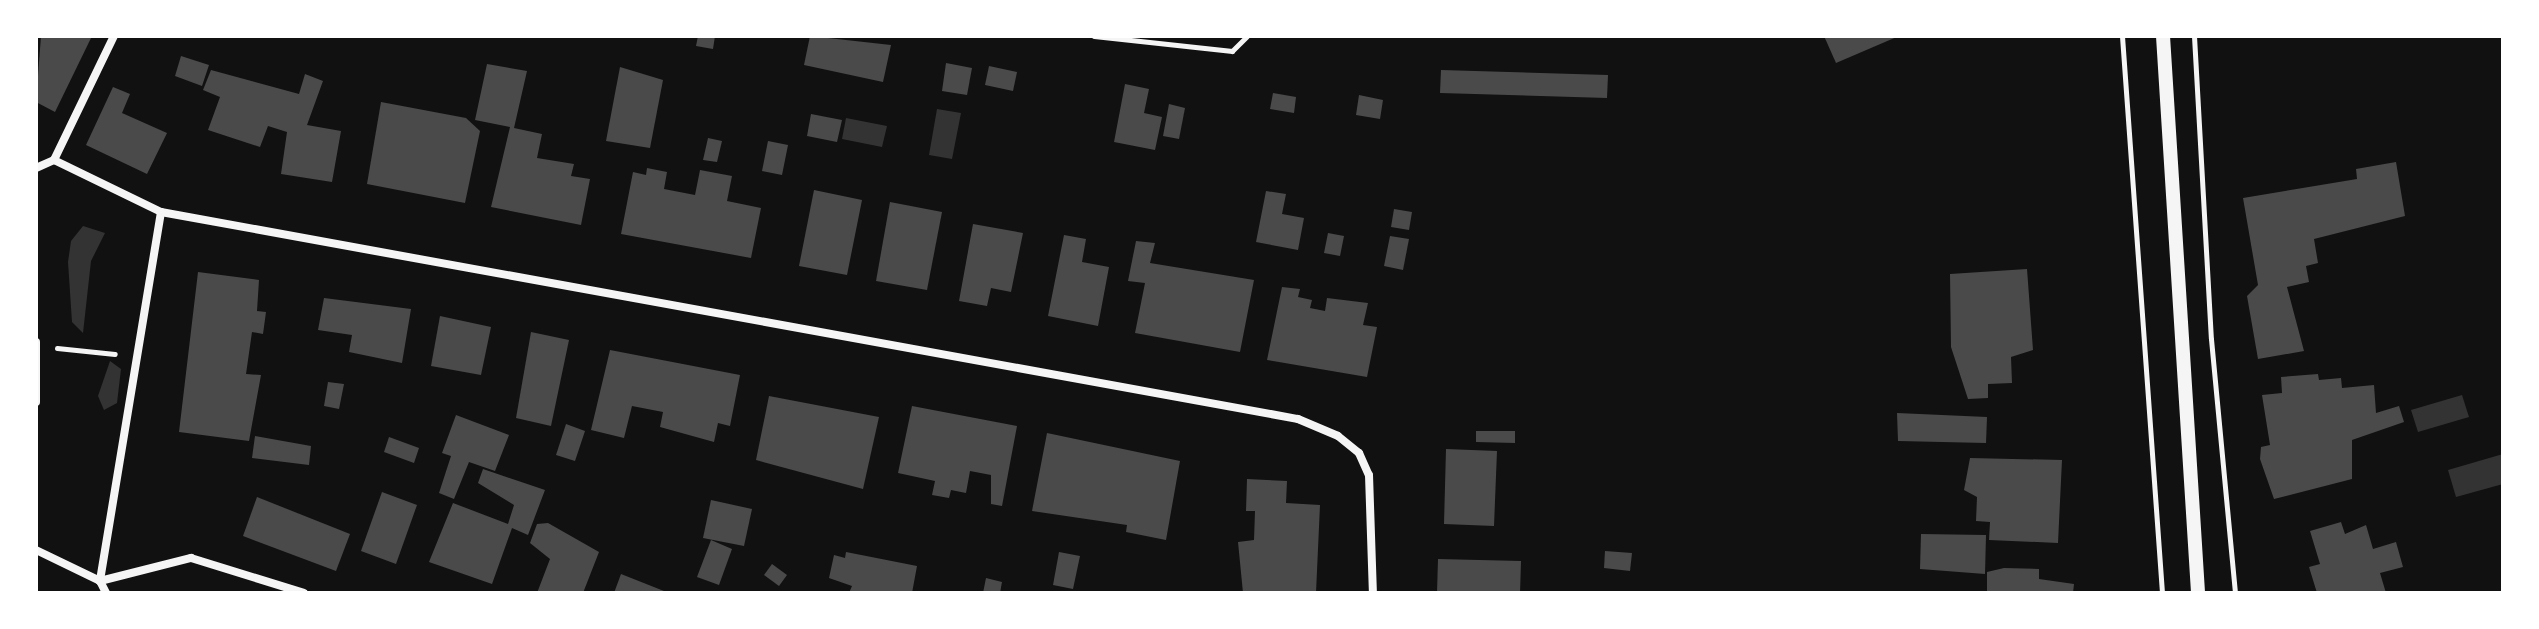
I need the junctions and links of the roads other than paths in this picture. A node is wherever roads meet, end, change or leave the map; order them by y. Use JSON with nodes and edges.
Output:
{"nodes":[{"id":1,"x":114,"y":36,"type":"edge"},
{"id":2,"x":2163,"y":36,"type":"edge"},
{"id":3,"x":54,"y":160,"type":"junction"},
{"id":4,"x":36,"y":168,"type":"edge"},
{"id":5,"x":161,"y":212,"type":"junction"},
{"id":6,"x":36,"y":344,"type":"edge"},
{"id":7,"x":36,"y":402,"type":"edge"},
{"id":8,"x":36,"y":550,"type":"edge"},
{"id":9,"x":100,"y":581,"type":"junction"},
{"id":10,"x":106,"y":593,"type":"edge"},
{"id":11,"x":304,"y":593,"type":"edge"},
{"id":12,"x":1373,"y":593,"type":"edge"},
{"id":13,"x":2198,"y":593,"type":"edge"}],
"edges":[{"from":1,"to":3,"type":"street"},
{"from":2,"to":13,"type":"street"},
{"from":3,"to":4,"type":"street"},
{"from":3,"to":5,"type":"street"},
{"from":5,"to":9,"type":"street"},
{"from":5,"to":12,"type":"street"},
{"from":6,"to":7,"type":"street"},
{"from":8,"to":9,"type":"street"},
{"from":9,"to":10,"type":"street"},
{"from":9,"to":11,"type":"street"}]}
